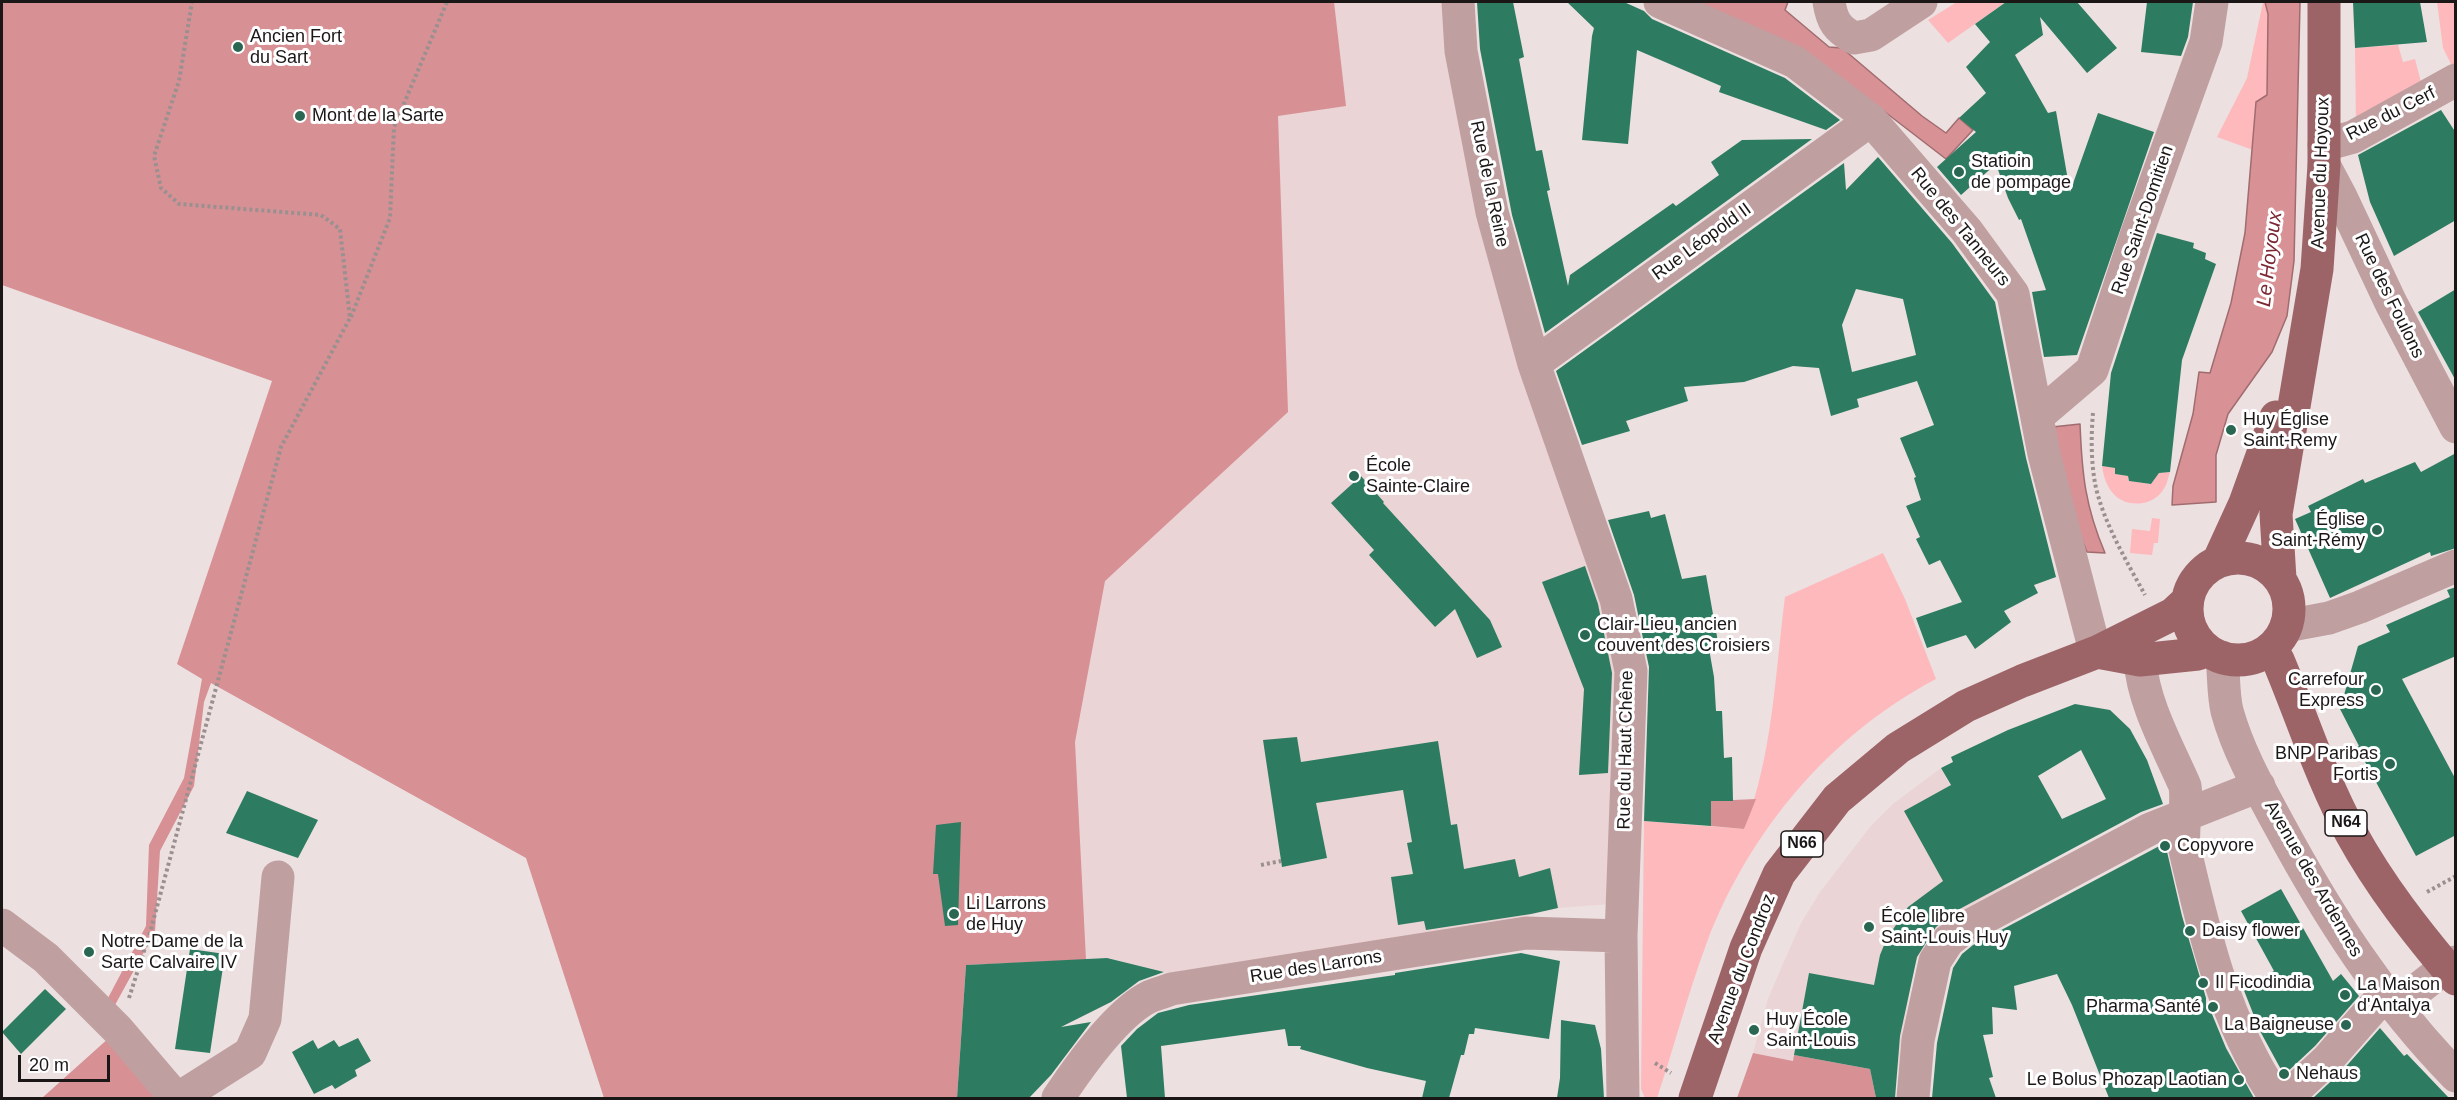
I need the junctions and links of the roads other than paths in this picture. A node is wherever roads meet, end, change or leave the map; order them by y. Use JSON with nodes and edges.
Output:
{"nodes":[{"id":1,"x":1458,"y":2,"type":"edge"},
{"id":2,"x":1660,"y":2,"type":"edge"},
{"id":3,"x":1829,"y":2,"type":"edge"},
{"id":4,"x":1921,"y":2,"type":"edge"},
{"id":5,"x":2212,"y":2,"type":"edge"},
{"id":6,"x":2324,"y":2,"type":"edge"},
{"id":7,"x":2456,"y":80,"type":"edge"},
{"id":8,"x":1871,"y":120,"type":"junction"},
{"id":9,"x":2324,"y":155,"type":"junction"},
{"id":10,"x":2304,"y":343,"type":"junction"},
{"id":11,"x":1534,"y":364,"type":"junction"},
{"id":12,"x":2038,"y":416,"type":"junction"},
{"id":13,"x":2456,"y":427,"type":"edge"},
{"id":14,"x":2218,"y":562,"type":"junction"},
{"id":15,"x":2456,"y":566,"type":"edge"},
{"id":16,"x":2280,"y":579,"type":"junction"},
{"id":17,"x":2187,"y":601,"type":"junction"},
{"id":18,"x":2279,"y":637,"type":"junction"},
{"id":19,"x":2097,"y":652,"type":"junction"},
{"id":20,"x":2213,"y":653,"type":"junction"},
{"id":21,"x":2140,"y":660,"type":"junction"},
{"id":22,"x":2259,"y":786,"type":"junction"},
{"id":23,"x":2185,"y":814,"type":"junction"},
{"id":24,"x":279,"y":877,"type":"dead end"},
{"id":25,"x":2,"y":925,"type":"edge"},
{"id":26,"x":1621,"y":936,"type":"junction"},
{"id":27,"x":2452,"y":969,"type":"edge"},
{"id":28,"x":2390,"y":1000,"type":"junction"},
{"id":29,"x":2456,"y":1076,"type":"edge"},
{"id":30,"x":1696,"y":1094,"type":"edge"},
{"id":31,"x":177,"y":1098,"type":"edge"},
{"id":32,"x":1058,"y":1098,"type":"edge"},
{"id":33,"x":1623,"y":1098,"type":"edge"},
{"id":34,"x":1913,"y":1098,"type":"edge"},
{"id":35,"x":2276,"y":1098,"type":"edge"},
{"id":36,"x":2286,"y":1098,"type":"edge"}],
"edges":[{"from":1,"to":11,"type":"street","name":"Rue de la Reine"},
{"from":2,"to":8,"type":"street","name":"Rue des Tanneurs"},
{"from":3,"to":4,"type":"street"},
{"from":5,"to":12,"type":"street","name":"Rue Saint-Domitien"},
{"from":6,"to":9,"type":"main road","name":"Avenue du Hoyoux"},
{"from":7,"to":9,"type":"street","name":"Rue du Cerf"},
{"from":8,"to":11,"type":"street","name":"Rue Léopold II"},
{"from":8,"to":12,"type":"street","name":"Rue des Tanneurs"},
{"from":9,"to":10,"type":"main road","name":"Avenue du Hoyoux"},
{"from":9,"to":13,"type":"street","name":"Rue des Foulons"},
{"from":10,"to":14,"type":"main road","name":"Avenue du Hoyoux"},
{"from":10,"to":16,"type":"main road","name":"Avenue du Hoyoux"},
{"from":11,"to":26,"type":"street","name":"Rue du Haut Chêne"},
{"from":12,"to":19,"type":"street","name":"Rue des Tanneurs"},
{"from":14,"to":16,"type":"main road"},
{"from":14,"to":17,"type":"main road"},
{"from":15,"to":18,"type":"street"},
{"from":16,"to":18,"type":"main road"},
{"from":17,"to":19,"type":"main road","name":"Avenue du Condroz","number":"N66"},
{"from":17,"to":20,"type":"main road"},
{"from":18,"to":20,"type":"main road"},
{"from":18,"to":27,"type":"main road","number":"N64"},
{"from":19,"to":21,"type":"main road"},
{"from":19,"to":30,"type":"main road","name":"Avenue du Condroz","number":"N66"},
{"from":20,"to":21,"type":"main road"},
{"from":20,"to":22,"type":"street","name":"Avenue des Ardennes"},
{"from":21,"to":23,"type":"street"},
{"from":22,"to":23,"type":"street"},
{"from":22,"to":28,"type":"street","name":"Avenue des Ardennes"},
{"from":23,"to":34,"type":"street"},
{"from":23,"to":35,"type":"street"},
{"from":24,"to":31,"type":"street"},
{"from":25,"to":31,"type":"street"},
{"from":26,"to":32,"type":"street","name":"Rue des Larrons"},
{"from":26,"to":33,"type":"street","name":"Rue du Haut Chêne"},
{"from":27,"to":28,"type":"street"},
{"from":28,"to":29,"type":"street","name":"Avenue des Ardennes"},
{"from":28,"to":36,"type":"street"}]}
